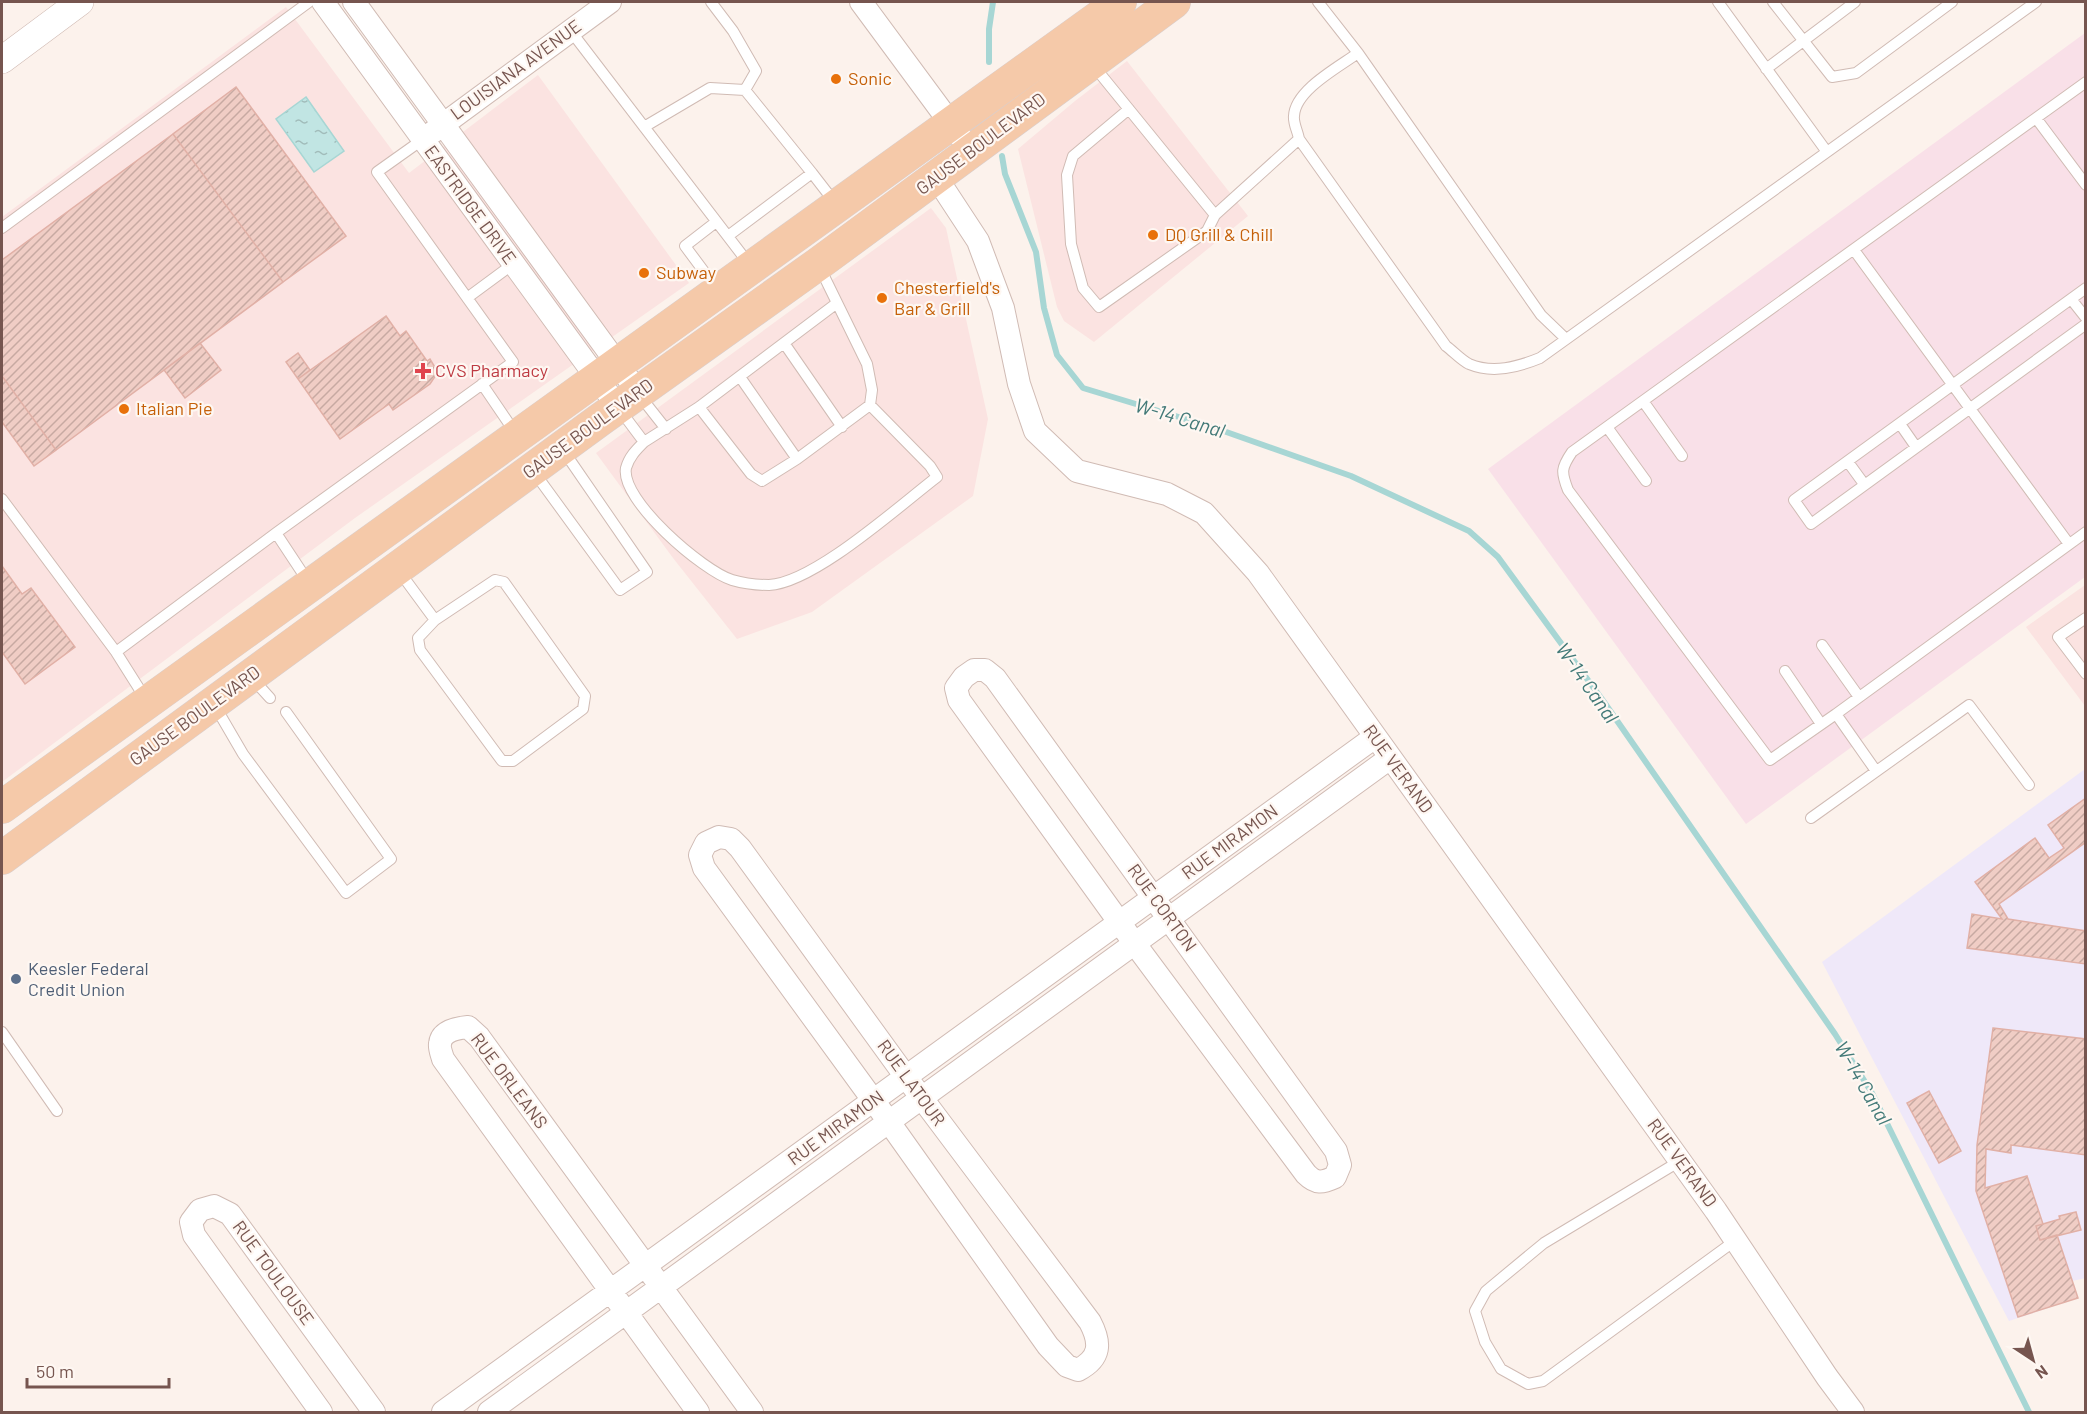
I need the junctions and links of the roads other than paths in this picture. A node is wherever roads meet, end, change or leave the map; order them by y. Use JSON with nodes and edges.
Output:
{"nodes":[{"id":1,"x":309,"y":2,"type":"edge"},
{"id":2,"x":323,"y":2,"type":"edge"},
{"id":3,"x":354,"y":2,"type":"edge"},
{"id":4,"x":610,"y":2,"type":"edge"},
{"id":5,"x":711,"y":2,"type":"edge"},
{"id":6,"x":861,"y":2,"type":"edge"},
{"id":7,"x":1120,"y":2,"type":"edge"},
{"id":8,"x":1174,"y":2,"type":"edge"},
{"id":9,"x":1319,"y":2,"type":"edge"},
{"id":10,"x":1718,"y":2,"type":"edge"},
{"id":11,"x":1773,"y":2,"type":"edge"},
{"id":12,"x":1855,"y":2,"type":"edge"},
{"id":13,"x":1952,"y":2,"type":"edge"},
{"id":14,"x":2036,"y":2,"type":"edge"},
{"id":15,"x":65,"y":6,"type":"edge"},
{"id":16,"x":570,"y":30,"type":"junction"},
{"id":17,"x":1803,"y":40,"type":"junction"},
{"id":18,"x":1358,"y":53,"type":"junction"},
{"id":19,"x":2,"y":60,"type":"edge"},
{"id":20,"x":1091,"y":63,"type":"junction"},
{"id":21,"x":1766,"y":69,"type":"junction"},
{"id":22,"x":2085,"y":82,"type":"edge"},
{"id":23,"x":745,"y":90,"type":"junction"},
{"id":24,"x":1129,"y":109,"type":"junction"},
{"id":25,"x":2036,"y":118,"type":"junction"},
{"id":26,"x":443,"y":123,"type":"junction"},
{"id":27,"x":951,"y":124,"type":"junction"},
{"id":28,"x":644,"y":127,"type":"junction"},
{"id":29,"x":1299,"y":139,"type":"junction"},
{"id":30,"x":422,"y":140,"type":"junction"},
{"id":31,"x":971,"y":150,"type":"junction"},
{"id":32,"x":1827,"y":152,"type":"junction"},
{"id":33,"x":812,"y":174,"type":"junction"},
{"id":34,"x":936,"y":177,"type":"junction"},
{"id":35,"x":2085,"y":185,"type":"edge"},
{"id":36,"x":838,"y":206,"type":"junction"},
{"id":37,"x":1215,"y":215,"type":"junction"},
{"id":38,"x":716,"y":222,"type":"junction"},
{"id":39,"x":2,"y":228,"type":"edge"},
{"id":40,"x":728,"y":236,"type":"junction"},
{"id":41,"x":531,"y":247,"type":"junction"},
{"id":42,"x":1854,"y":249,"type":"junction"},
{"id":43,"x":513,"y":264,"type":"junction"},
{"id":44,"x":818,"y":264,"type":"junction"},
{"id":45,"x":752,"y":268,"type":"junction"},
{"id":46,"x":2085,"y":288,"type":"edge"},
{"id":47,"x":719,"y":292,"type":"junction"},
{"id":48,"x":467,"y":298,"type":"junction"},
{"id":49,"x":2072,"y":299,"type":"junction"},
{"id":50,"x":837,"y":303,"type":"junction"},
{"id":51,"x":2085,"y":318,"type":"edge"},
{"id":52,"x":2085,"y":324,"type":"edge"},
{"id":53,"x":1566,"y":339,"type":"junction"},
{"id":54,"x":784,"y":343,"type":"junction"},
{"id":55,"x":607,"y":373,"type":"junction"},
{"id":56,"x":740,"y":377,"type":"junction"},
{"id":57,"x":482,"y":384,"type":"junction"},
{"id":58,"x":1953,"y":385,"type":"junction"},
{"id":59,"x":628,"y":400,"type":"junction"},
{"id":60,"x":1643,"y":401,"type":"junction"},
{"id":61,"x":870,"y":405,"type":"junction"},
{"id":62,"x":699,"y":406,"type":"junction"},
{"id":63,"x":1970,"y":408,"type":"junction"},
{"id":64,"x":1900,"y":424,"type":"junction"},
{"id":65,"x":842,"y":427,"type":"junction"},
{"id":66,"x":1607,"y":428,"type":"junction"},
{"id":67,"x":666,"y":429,"type":"junction"},
{"id":68,"x":518,"y":437,"type":"junction"},
{"id":69,"x":644,"y":442,"type":"junction"},
{"id":70,"x":1916,"y":447,"type":"junction"},
{"id":71,"x":562,"y":448,"type":"junction"},
{"id":72,"x":1682,"y":456,"type":"dead end"},
{"id":73,"x":797,"y":459,"type":"junction"},
{"id":74,"x":1848,"y":462,"type":"junction"},
{"id":75,"x":532,"y":470,"type":"junction"},
{"id":76,"x":1646,"y":481,"type":"dead end"},
{"id":77,"x":1864,"y":484,"type":"junction"},
{"id":78,"x":2,"y":499,"type":"edge"},
{"id":79,"x":2085,"y":532,"type":"edge"},
{"id":80,"x":276,"y":534,"type":"junction"},
{"id":81,"x":2069,"y":544,"type":"junction"},
{"id":82,"x":397,"y":569,"type":"junction"},
{"id":83,"x":311,"y":585,"type":"junction"},
{"id":84,"x":330,"y":618,"type":"junction"},
{"id":85,"x":2085,"y":618,"type":"edge"},
{"id":86,"x":435,"y":620,"type":"junction"},
{"id":87,"x":1822,"y":645,"type":"dead end"},
{"id":88,"x":116,"y":652,"type":"junction"},
{"id":89,"x":1785,"y":671,"type":"dead end"},
{"id":90,"x":2085,"y":674,"type":"edge"},
{"id":91,"x":1859,"y":697,"type":"junction"},
{"id":92,"x":147,"y":702,"type":"junction"},
{"id":93,"x":213,"y":703,"type":"junction"},
{"id":94,"x":286,"y":712,"type":"dead end"},
{"id":95,"x":1836,"y":714,"type":"junction"},
{"id":96,"x":1821,"y":724,"type":"junction"},
{"id":97,"x":1375,"y":737,"type":"junction"},
{"id":98,"x":1390,"y":758,"type":"junction"},
{"id":99,"x":1876,"y":771,"type":"junction"},
{"id":100,"x":2029,"y":785,"type":"dead end"},
{"id":101,"x":2,"y":807,"type":"edge"},
{"id":102,"x":1811,"y":818,"type":"dead end"},
{"id":103,"x":2,"y":858,"type":"edge"},
{"id":104,"x":1154,"y":897,"type":"junction"},
{"id":105,"x":1170,"y":918,"type":"junction"},
{"id":106,"x":1120,"y":922,"type":"junction"},
{"id":107,"x":1135,"y":944,"type":"junction"},
{"id":108,"x":2,"y":1032,"type":"edge"},
{"id":109,"x":906,"y":1077,"type":"junction"},
{"id":110,"x":922,"y":1098,"type":"junction"},
{"id":111,"x":873,"y":1101,"type":"junction"},
{"id":112,"x":57,"y":1111,"type":"dead end"},
{"id":113,"x":889,"y":1122,"type":"junction"},
{"id":114,"x":1680,"y":1161,"type":"junction"},
{"id":115,"x":1736,"y":1240,"type":"junction"},
{"id":116,"x":646,"y":1266,"type":"junction"},
{"id":117,"x":662,"y":1287,"type":"junction"},
{"id":118,"x":611,"y":1291,"type":"junction"},
{"id":119,"x":626,"y":1312,"type":"junction"},
{"id":120,"x":321,"y":1413,"type":"edge"},
{"id":121,"x":374,"y":1413,"type":"edge"},
{"id":122,"x":443,"y":1413,"type":"edge"},
{"id":123,"x":489,"y":1413,"type":"edge"},
{"id":124,"x":698,"y":1413,"type":"edge"},
{"id":125,"x":752,"y":1413,"type":"edge"},
{"id":126,"x":1853,"y":1413,"type":"edge"}],
"edges":[{"from":1,"to":39,"type":"lane"},
{"from":2,"to":30,"type":"street","name":"EASTRIDGE DRIVE"},
{"from":3,"to":26,"type":"street","name":"EASTRIDGE DRIVE"},
{"from":4,"to":16,"type":"street","name":"LOUISIANA AVENUE"},
{"from":5,"to":23,"type":"lane"},
{"from":6,"to":27,"type":"street"},
{"from":7,"to":27,"type":"main road","name":"GAUSE BOULEVARD"},
{"from":8,"to":20,"type":"main road","name":"GAUSE BOULEVARD"},
{"from":9,"to":18,"type":"lane"},
{"from":10,"to":21,"type":"lane"},
{"from":11,"to":17,"type":"lane"},
{"from":12,"to":17,"type":"lane"},
{"from":13,"to":17,"type":"lane"},
{"from":14,"to":32,"type":"lane"},
{"from":15,"to":19,"type":"street"},
{"from":16,"to":26,"type":"street","name":"LOUISIANA AVENUE"},
{"from":16,"to":28,"type":"lane"},
{"from":17,"to":21,"type":"lane"},
{"from":18,"to":29,"type":"lane"},
{"from":18,"to":53,"type":"lane"},
{"from":20,"to":24,"type":"lane"},
{"from":20,"to":31,"type":"main road","name":"GAUSE BOULEVARD"},
{"from":21,"to":32,"type":"lane"},
{"from":22,"to":25,"type":"lane"},
{"from":23,"to":28,"type":"lane"},
{"from":23,"to":33,"type":"lane"},
{"from":24,"to":37,"type":"lane"},
{"from":24,"to":37,"type":"lane"},
{"from":25,"to":35,"type":"lane"},
{"from":25,"to":42,"type":"lane"},
{"from":26,"to":30,"type":"street","name":"LOUISIANA AVENUE"},
{"from":26,"to":41,"type":"street","name":"EASTRIDGE DRIVE"},
{"from":27,"to":31,"type":"street"},
{"from":27,"to":36,"type":"main road","name":"GAUSE BOULEVARD"},
{"from":28,"to":38,"type":"lane"},
{"from":29,"to":37,"type":"lane"},
{"from":29,"to":53,"type":"lane"},
{"from":30,"to":43,"type":"street","name":"EASTRIDGE DRIVE"},
{"from":30,"to":48,"type":"lane"},
{"from":31,"to":34,"type":"main road","name":"GAUSE BOULEVARD"},
{"from":32,"to":53,"type":"lane"},
{"from":33,"to":36,"type":"lane"},
{"from":33,"to":40,"type":"lane"},
{"from":34,"to":44,"type":"main road","name":"GAUSE BOULEVARD"},
{"from":34,"to":97,"type":"street","name":"RUE VERAND"},
{"from":36,"to":45,"type":"main road","name":"GAUSE BOULEVARD"},
{"from":38,"to":40,"type":"lane"},
{"from":38,"to":47,"type":"lane"},
{"from":40,"to":45,"type":"lane"},
{"from":41,"to":43,"type":"street"},
{"from":41,"to":55,"type":"street","name":"EASTRIDGE DRIVE"},
{"from":42,"to":58,"type":"lane"},
{"from":42,"to":60,"type":"lane"},
{"from":43,"to":48,"type":"lane"},
{"from":43,"to":55,"type":"street","name":"EASTRIDGE DRIVE"},
{"from":44,"to":50,"type":"lane"},
{"from":44,"to":59,"type":"main road","name":"GAUSE BOULEVARD"},
{"from":45,"to":47,"type":"main road","name":"GAUSE BOULEVARD"},
{"from":46,"to":49,"type":"lane"},
{"from":47,"to":55,"type":"main road","name":"GAUSE BOULEVARD"},
{"from":48,"to":57,"type":"lane"},
{"from":49,"to":51,"type":"lane"},
{"from":49,"to":58,"type":"lane"},
{"from":50,"to":54,"type":"lane"},
{"from":50,"to":61,"type":"lane"},
{"from":52,"to":63,"type":"lane"},
{"from":54,"to":56,"type":"lane"},
{"from":54,"to":65,"type":"lane"},
{"from":55,"to":59,"type":"street","name":"EASTRIDGE DRIVE"},
{"from":55,"to":68,"type":"main road","name":"GAUSE BOULEVARD"},
{"from":56,"to":62,"type":"lane"},
{"from":56,"to":73,"type":"lane"},
{"from":57,"to":68,"type":"lane"},
{"from":57,"to":80,"type":"lane"},
{"from":58,"to":63,"type":"lane"},
{"from":58,"to":64,"type":"lane"},
{"from":59,"to":67,"type":"lane"},
{"from":59,"to":69,"type":"lane"},
{"from":59,"to":71,"type":"main road","name":"GAUSE BOULEVARD"},
{"from":60,"to":66,"type":"lane"},
{"from":60,"to":72,"type":"lane"},
{"from":61,"to":65,"type":"lane"},
{"from":61,"to":69,"type":"lane"},
{"from":62,"to":67,"type":"lane"},
{"from":62,"to":73,"type":"lane"},
{"from":63,"to":70,"type":"lane"},
{"from":63,"to":81,"type":"lane"},
{"from":64,"to":70,"type":"lane"},
{"from":64,"to":74,"type":"lane"},
{"from":65,"to":73,"type":"lane"},
{"from":66,"to":76,"type":"lane"},
{"from":66,"to":96,"type":"lane"},
{"from":67,"to":69,"type":"lane"},
{"from":68,"to":83,"type":"main road","name":"GAUSE BOULEVARD"},
{"from":70,"to":77,"type":"lane"},
{"from":71,"to":75,"type":"main road","name":"GAUSE BOULEVARD"},
{"from":71,"to":75,"type":"lane"},
{"from":74,"to":77,"type":"lane"},
{"from":74,"to":77,"type":"lane"},
{"from":75,"to":82,"type":"main road","name":"GAUSE BOULEVARD"},
{"from":78,"to":88,"type":"lane"},
{"from":79,"to":81,"type":"lane"},
{"from":80,"to":83,"type":"lane"},
{"from":80,"to":88,"type":"lane"},
{"from":81,"to":91,"type":"lane"},
{"from":82,"to":84,"type":"main road","name":"GAUSE BOULEVARD"},
{"from":82,"to":86,"type":"lane"},
{"from":83,"to":84,"type":"main road"},
{"from":83,"to":92,"type":"main road","name":"GAUSE BOULEVARD"},
{"from":84,"to":93,"type":"main road","name":"GAUSE BOULEVARD"},
{"from":85,"to":90,"type":"lane"},
{"from":86,"to":86,"type":"lane"},
{"from":87,"to":91,"type":"lane"},
{"from":88,"to":92,"type":"lane"},
{"from":89,"to":96,"type":"lane"},
{"from":91,"to":95,"type":"lane"},
{"from":92,"to":101,"type":"main road","name":"GAUSE BOULEVARD"},
{"from":93,"to":94,"type":"lane"},
{"from":93,"to":103,"type":"main road","name":"GAUSE BOULEVARD"},
{"from":95,"to":96,"type":"lane"},
{"from":95,"to":99,"type":"lane"},
{"from":97,"to":98,"type":"street","name":"RUE VERAND"},
{"from":97,"to":104,"type":"street","name":"RUE MIRAMON"},
{"from":98,"to":105,"type":"street","name":"RUE MIRAMON"},
{"from":98,"to":114,"type":"street","name":"RUE VERAND"},
{"from":99,"to":100,"type":"lane"},
{"from":99,"to":102,"type":"lane"},
{"from":104,"to":105,"type":"street","name":"RUE CORTON"},
{"from":104,"to":106,"type":"street","name":"RUE MIRAMON"},
{"from":104,"to":106,"type":"street","name":"RUE CORTON"},
{"from":105,"to":107,"type":"street","name":"RUE MIRAMON"},
{"from":105,"to":107,"type":"street","name":"RUE CORTON"},
{"from":106,"to":107,"type":"street","name":"RUE CORTON"},
{"from":106,"to":109,"type":"street","name":"RUE MIRAMON"},
{"from":107,"to":110,"type":"street","name":"RUE MIRAMON"},
{"from":108,"to":112,"type":"lane"},
{"from":109,"to":110,"type":"street","name":"RUE LATOUR"},
{"from":109,"to":111,"type":"street","name":"RUE MIRAMON"},
{"from":109,"to":111,"type":"street","name":"RUE LATOUR"},
{"from":110,"to":113,"type":"street","name":"RUE MIRAMON"},
{"from":110,"to":113,"type":"street","name":"RUE LATOUR"},
{"from":111,"to":113,"type":"street","name":"RUE LATOUR"},
{"from":111,"to":116,"type":"street","name":"RUE MIRAMON"},
{"from":113,"to":117,"type":"street","name":"RUE MIRAMON"},
{"from":114,"to":115,"type":"street","name":"RUE VERAND"},
{"from":114,"to":115,"type":"lane"},
{"from":115,"to":126,"type":"street","name":"RUE VERAND"},
{"from":116,"to":117,"type":"street","name":"RUE ORLEANS"},
{"from":116,"to":118,"type":"street","name":"RUE MIRAMON"},
{"from":116,"to":118,"type":"street","name":"RUE ORLEANS"},
{"from":117,"to":119,"type":"street","name":"RUE MIRAMON"},
{"from":117,"to":125,"type":"street","name":"RUE ORLEANS"},
{"from":118,"to":119,"type":"street","name":"RUE ORLEANS"},
{"from":118,"to":122,"type":"street","name":"RUE MIRAMON"},
{"from":119,"to":123,"type":"street","name":"RUE MIRAMON"},
{"from":119,"to":124,"type":"street","name":"RUE ORLEANS"},
{"from":120,"to":121,"type":"street","name":"RUE TOULOUSE"}]}
